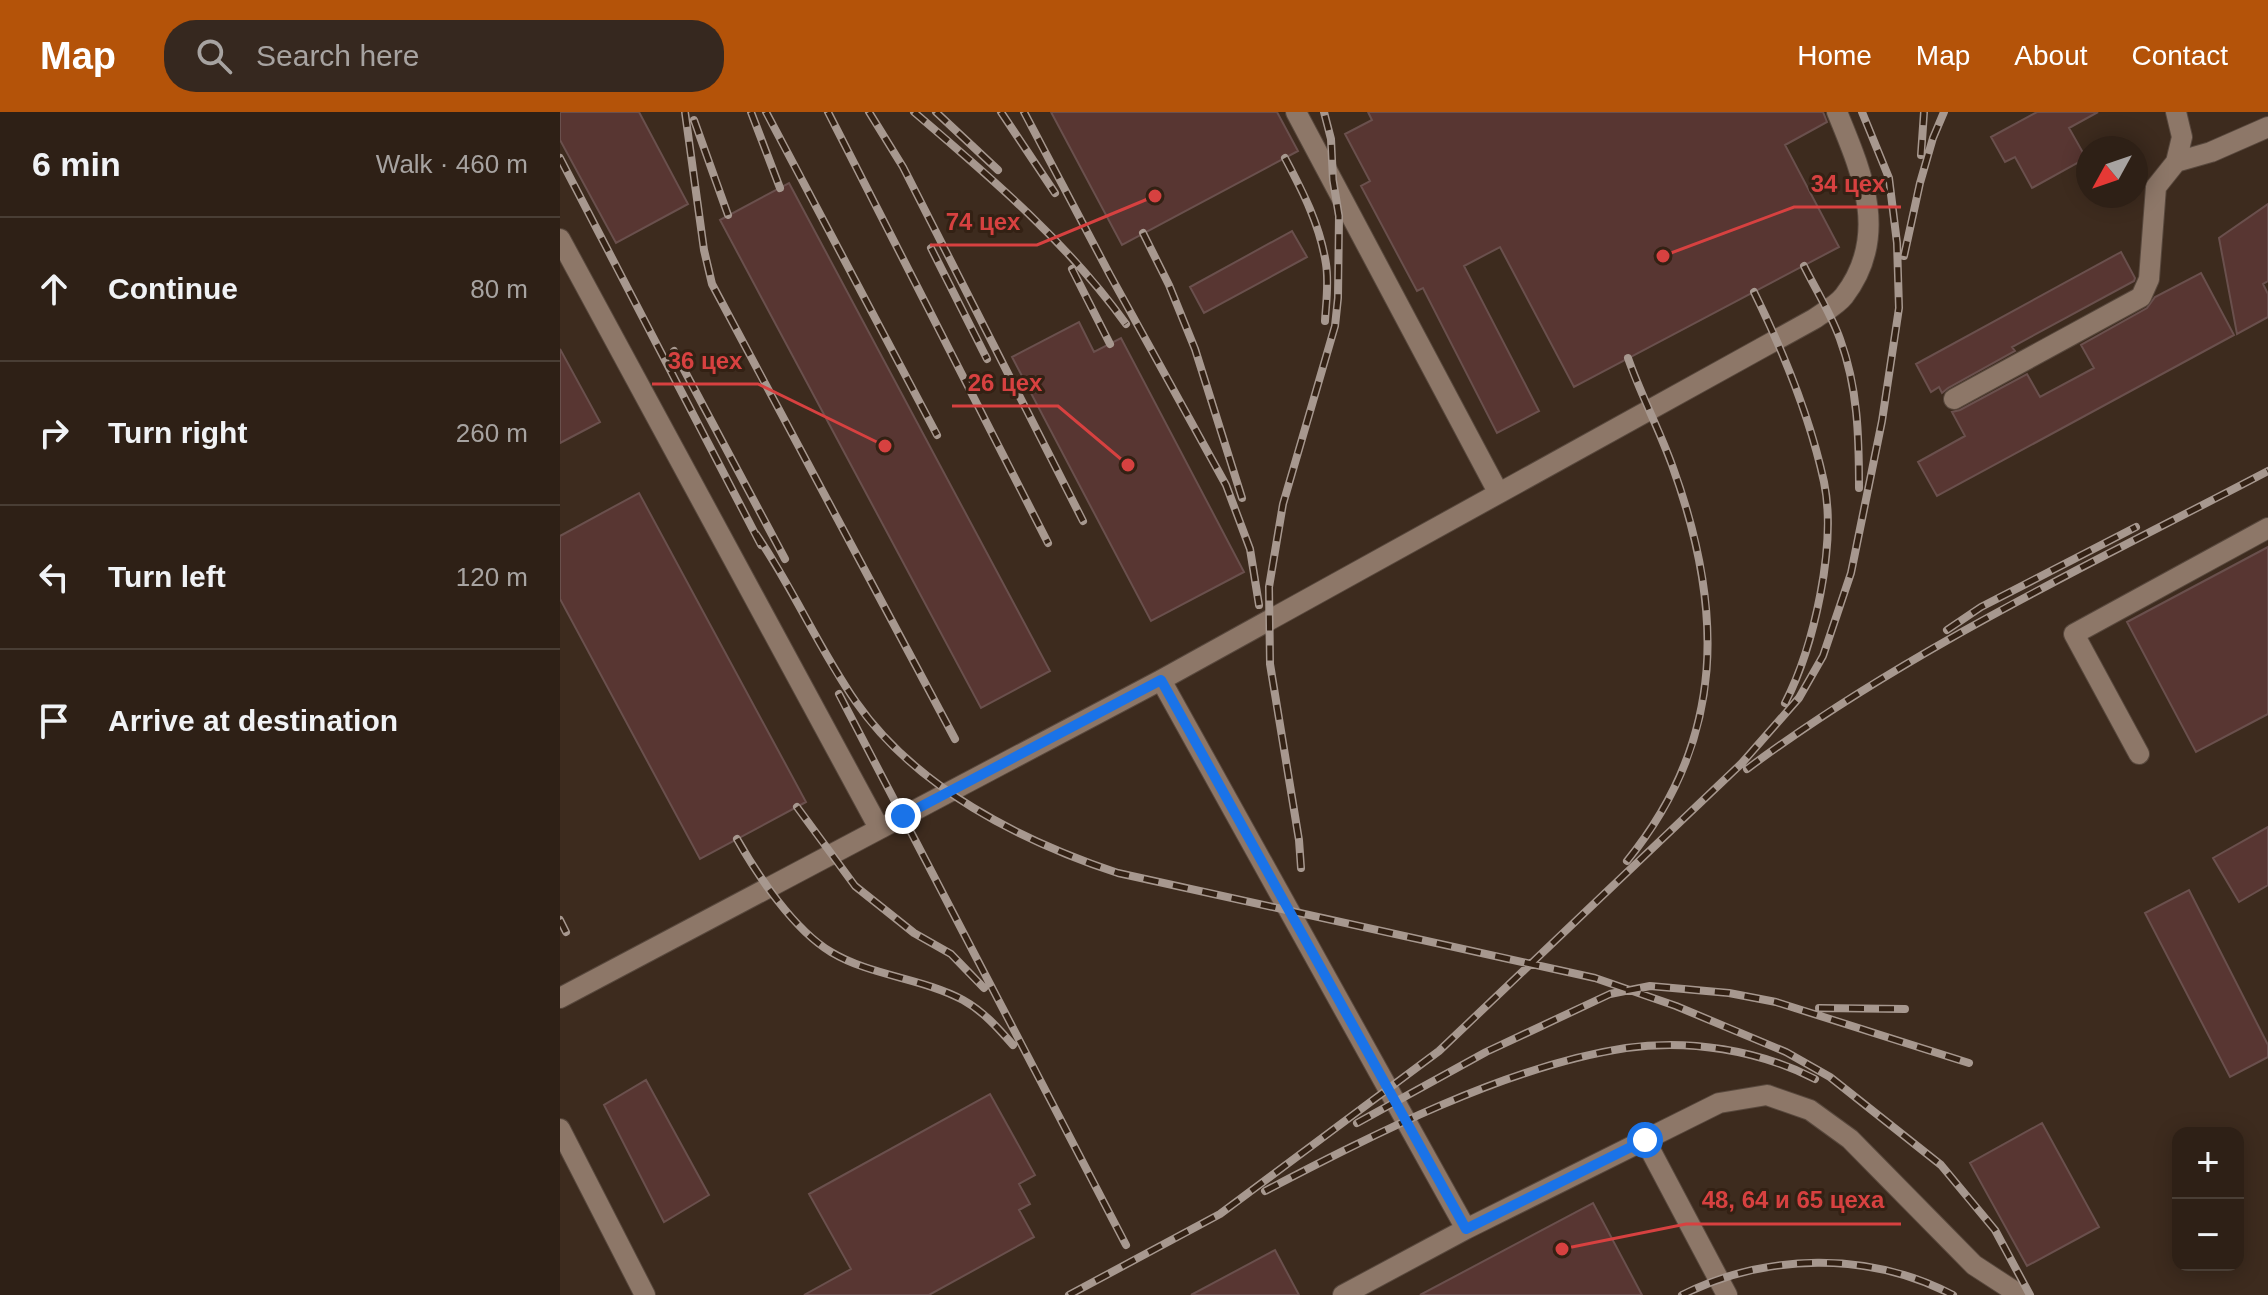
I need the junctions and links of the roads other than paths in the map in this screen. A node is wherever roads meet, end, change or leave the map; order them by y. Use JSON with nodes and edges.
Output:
{"nodes":[{"id":1,"x":1296,"y":112,"type":"edge"},
{"id":2,"x":1837,"y":112,"type":"edge"},
{"id":3,"x":2176,"y":112,"type":"edge"},
{"id":4,"x":2268,"y":127,"type":"edge"},
{"id":5,"x":2176,"y":162,"type":"junction"},
{"id":6,"x":560,"y":239,"type":"edge"},
{"id":7,"x":1954,"y":399,"type":"dead end"},
{"id":8,"x":1498,"y":492,"type":"junction"},
{"id":9,"x":2268,"y":528,"type":"edge"},
{"id":10,"x":1161,"y":680,"type":"junction"},
{"id":11,"x":2139,"y":754,"type":"dead end"},
{"id":12,"x":879,"y":828,"type":"junction"},
{"id":13,"x":560,"y":998,"type":"edge"},
{"id":14,"x":560,"y":1129,"type":"edge"},
{"id":15,"x":1645,"y":1140,"type":"junction"},
{"id":16,"x":1466,"y":1229,"type":"junction"},
{"id":17,"x":645,"y":1295,"type":"edge"},
{"id":18,"x":1343,"y":1295,"type":"edge"},
{"id":19,"x":1727,"y":1295,"type":"edge"},
{"id":20,"x":2020,"y":1295,"type":"edge"}],
"edges":[{"from":1,"to":8,"type":"lane"},
{"from":2,"to":8,"type":"lane"},
{"from":3,"to":5,"type":"lane"},
{"from":4,"to":5,"type":"lane"},
{"from":5,"to":7,"type":"lane"},
{"from":6,"to":12,"type":"lane"},
{"from":8,"to":10,"type":"lane"},
{"from":9,"to":11,"type":"lane"},
{"from":10,"to":12,"type":"lane"},
{"from":10,"to":16,"type":"lane"},
{"from":12,"to":13,"type":"lane"},
{"from":14,"to":17,"type":"lane"},
{"from":15,"to":16,"type":"lane"},
{"from":15,"to":19,"type":"lane"},
{"from":15,"to":20,"type":"lane"},
{"from":16,"to":18,"type":"lane"}]}
